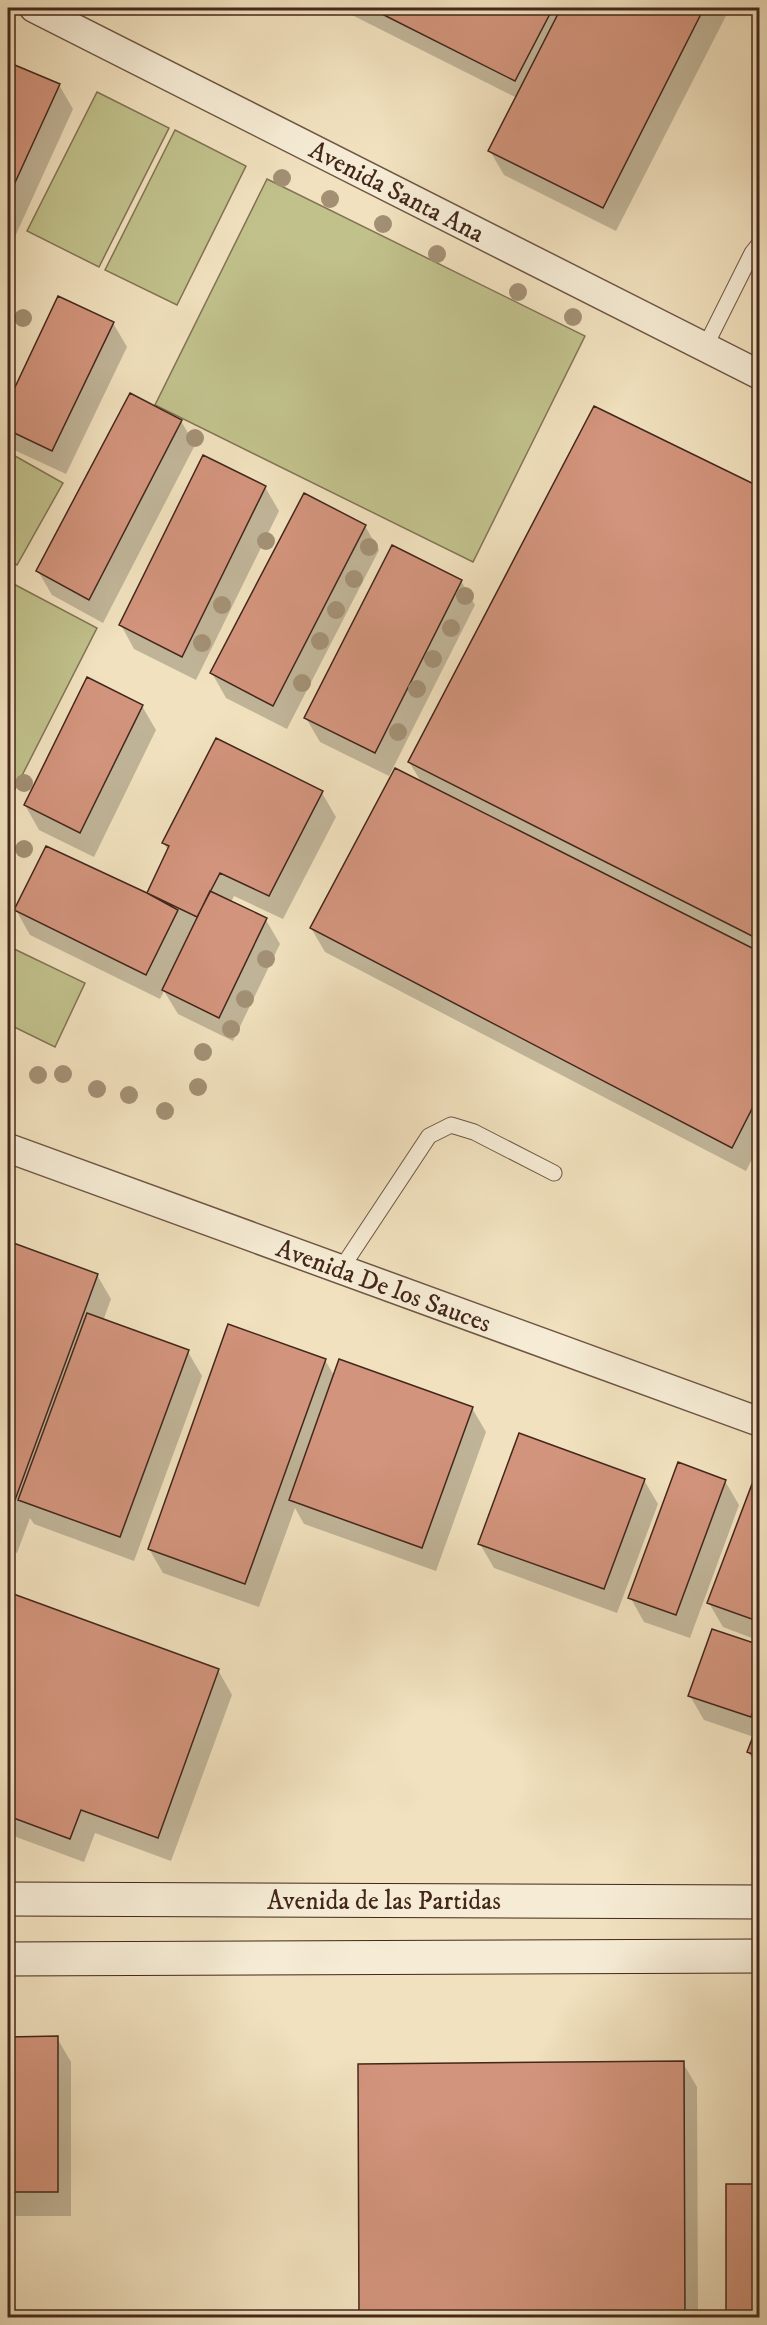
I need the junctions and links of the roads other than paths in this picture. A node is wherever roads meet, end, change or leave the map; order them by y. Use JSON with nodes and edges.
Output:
{"nodes":[{"id":1,"x":34,"y":8,"type":"edge"},
{"id":2,"x":759,"y":243,"type":"edge"},
{"id":3,"x":705,"y":347,"type":"junction"},
{"id":4,"x":759,"y":375,"type":"edge"},
{"id":5,"x":8,"y":1148,"type":"edge"},
{"id":6,"x":554,"y":1173,"type":"dead end"},
{"id":7,"x":341,"y":1269,"type":"junction"},
{"id":8,"x":759,"y":1422,"type":"edge"},
{"id":9,"x":8,"y":1899,"type":"edge"},
{"id":10,"x":759,"y":1902,"type":"edge"},
{"id":11,"x":759,"y":1956,"type":"edge"},
{"id":12,"x":8,"y":1959,"type":"edge"}],
"edges":[{"from":1,"to":3,"type":"street","name":"Avenida Santa Ana"},
{"from":2,"to":3,"type":"lane"},
{"from":3,"to":4,"type":"street","name":"Avenida Santa Ana"},
{"from":5,"to":7,"type":"street","name":"Avenida De los Sauces"},
{"from":6,"to":7,"type":"lane"},
{"from":7,"to":8,"type":"street","name":"Avenida De los Sauces"},
{"from":9,"to":10,"type":"main road","name":"Avenida de las Partidas"},
{"from":11,"to":12,"type":"main road"}]}
